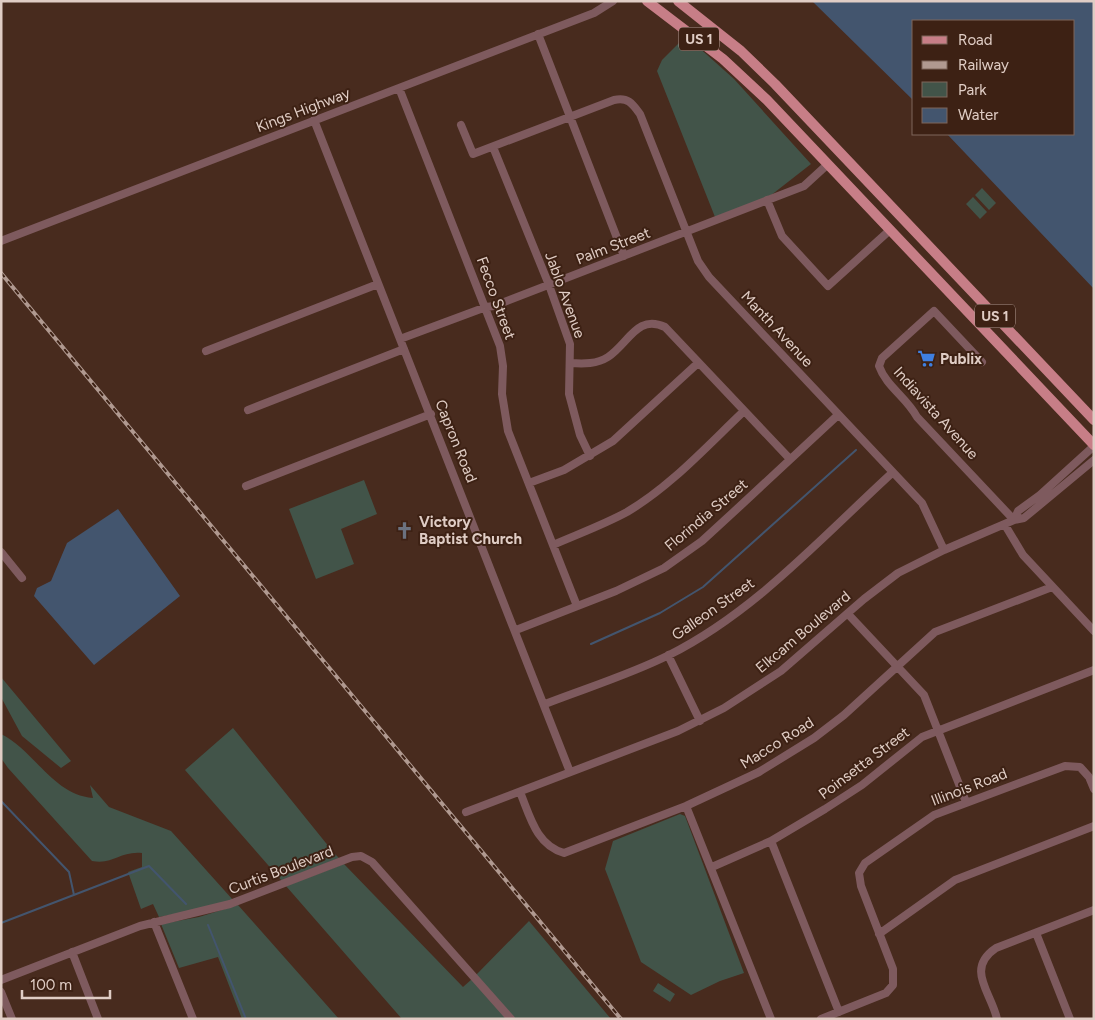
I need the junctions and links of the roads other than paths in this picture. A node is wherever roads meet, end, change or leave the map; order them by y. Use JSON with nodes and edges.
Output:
{"nodes":[{"id":1,"x":647,"y":1,"type":"edge"},
{"id":2,"x":678,"y":1,"type":"edge"},
{"id":3,"x":609,"y":3,"type":"edge"},
{"id":4,"x":538,"y":34,"type":"junction"},
{"id":5,"x":399,"y":88,"type":"junction"},
{"id":6,"x":570,"y":116,"type":"junction"},
{"id":7,"x":314,"y":120,"type":"junction"},
{"id":8,"x":461,"y":125,"type":"dead end"},
{"id":9,"x":493,"y":147,"type":"junction"},
{"id":10,"x":828,"y":164,"type":"junction"},
{"id":11,"x":768,"y":200,"type":"junction"},
{"id":12,"x":890,"y":230,"type":"junction"},
{"id":13,"x":686,"y":232,"type":"junction"},
{"id":14,"x":1,"y":240,"type":"edge"},
{"id":15,"x":624,"y":256,"type":"junction"},
{"id":16,"x":378,"y":284,"type":"junction"},
{"id":17,"x":549,"y":285,"type":"junction"},
{"id":18,"x":486,"y":307,"type":"junction"},
{"id":19,"x":400,"y":339,"type":"junction"},
{"id":20,"x":404,"y":349,"type":"junction"},
{"id":21,"x":206,"y":351,"type":"dead end"},
{"id":22,"x":982,"y":362,"type":"dead end"},
{"id":23,"x":570,"y":363,"type":"junction"},
{"id":24,"x":698,"y":363,"type":"junction"},
{"id":25,"x":248,"y":410,"type":"dead end"},
{"id":26,"x":744,"y":411,"type":"junction"},
{"id":27,"x":431,"y":414,"type":"junction"},
{"id":28,"x":838,"y":415,"type":"junction"},
{"id":29,"x":1094,"y":420,"type":"edge"},
{"id":30,"x":1094,"y":446,"type":"edge"},
{"id":31,"x":590,"y":456,"type":"junction"},
{"id":32,"x":790,"y":458,"type":"junction"},
{"id":33,"x":1094,"y":460,"type":"edge"},
{"id":34,"x":892,"y":473,"type":"junction"},
{"id":35,"x":529,"y":483,"type":"junction"},
{"id":36,"x":246,"y":486,"type":"dead end"},
{"id":37,"x":1014,"y":520,"type":"junction"},
{"id":38,"x":1006,"y":525,"type":"junction"},
{"id":39,"x":553,"y":544,"type":"junction"},
{"id":40,"x":944,"y":550,"type":"junction"},
{"id":41,"x":1,"y":552,"type":"edge"},
{"id":42,"x":22,"y":578,"type":"dead end"},
{"id":43,"x":1052,"y":587,"type":"junction"},
{"id":44,"x":577,"y":606,"type":"junction"},
{"id":45,"x":848,"y":614,"type":"junction"},
{"id":46,"x":516,"y":630,"type":"junction"},
{"id":47,"x":1094,"y":631,"type":"edge"},
{"id":48,"x":668,"y":656,"type":"junction"},
{"id":49,"x":898,"y":667,"type":"junction"},
{"id":50,"x":1094,"y":670,"type":"edge"},
{"id":51,"x":545,"y":704,"type":"junction"},
{"id":52,"x":700,"y":720,"type":"junction"},
{"id":53,"x":938,"y":731,"type":"junction"},
{"id":54,"x":570,"y":772,"type":"junction"},
{"id":55,"x":1094,"y":789,"type":"edge"},
{"id":56,"x":520,"y":792,"type":"junction"},
{"id":57,"x":966,"y":802,"type":"junction"},
{"id":58,"x":686,"y":806,"type":"junction"},
{"id":59,"x":466,"y":812,"type":"dead end"},
{"id":60,"x":1094,"y":826,"type":"edge"},
{"id":61,"x":771,"y":841,"type":"junction"},
{"id":62,"x":712,"y":867,"type":"junction"},
{"id":63,"x":1094,"y":910,"type":"edge"},
{"id":64,"x":154,"y":922,"type":"junction"},
{"id":65,"x":1036,"y":932,"type":"junction"},
{"id":66,"x":879,"y":934,"type":"junction"},
{"id":67,"x":72,"y":952,"type":"junction"},
{"id":68,"x":1,"y":980,"type":"edge"},
{"id":69,"x":1,"y":992,"type":"edge"},
{"id":70,"x":839,"y":1012,"type":"junction"},
{"id":71,"x":12,"y":1019,"type":"edge"},
{"id":72,"x":98,"y":1019,"type":"edge"},
{"id":73,"x":193,"y":1019,"type":"edge"},
{"id":74,"x":511,"y":1019,"type":"edge"},
{"id":75,"x":771,"y":1019,"type":"edge"},
{"id":76,"x":821,"y":1019,"type":"edge"},
{"id":77,"x":997,"y":1019,"type":"edge"},
{"id":78,"x":1070,"y":1019,"type":"edge"}],
"edges":[{"from":1,"to":10,"type":"main road","number":"US 1"},
{"from":2,"to":29,"type":"main road","number":"US 1"},
{"from":3,"to":4,"type":"street","name":"Kings Highway"},
{"from":4,"to":5,"type":"street","name":"Kings Highway"},
{"from":4,"to":6,"type":"street"},
{"from":5,"to":7,"type":"street","name":"Kings Highway"},
{"from":5,"to":18,"type":"street","name":"Fecco Street"},
{"from":6,"to":9,"type":"street"},
{"from":6,"to":13,"type":"street","name":"Manth Avenue"},
{"from":6,"to":15,"type":"street"},
{"from":7,"to":14,"type":"street","name":"Kings Highway"},
{"from":7,"to":16,"type":"street","name":"Capron Road"},
{"from":8,"to":9,"type":"street"},
{"from":9,"to":17,"type":"street","name":"Jablo Avenue"},
{"from":10,"to":11,"type":"street","name":"Palm Street"},
{"from":10,"to":12,"type":"main road","number":"US 1"},
{"from":11,"to":12,"type":"street"},
{"from":11,"to":13,"type":"street","name":"Palm Street"},
{"from":12,"to":30,"type":"main road","number":"US 1"},
{"from":13,"to":15,"type":"street","name":"Palm Street"},
{"from":13,"to":28,"type":"street","name":"Manth Avenue"},
{"from":15,"to":17,"type":"street","name":"Palm Street"},
{"from":16,"to":19,"type":"street","name":"Capron Road"},
{"from":16,"to":21,"type":"street"},
{"from":17,"to":18,"type":"street","name":"Palm Street"},
{"from":17,"to":23,"type":"street","name":"Jablo Avenue"},
{"from":18,"to":19,"type":"street","name":"Palm Street"},
{"from":18,"to":35,"type":"street","name":"Fecco Street"},
{"from":19,"to":20,"type":"street","name":"Capron Road"},
{"from":20,"to":25,"type":"street"},
{"from":20,"to":27,"type":"street","name":"Capron Road"},
{"from":22,"to":37,"type":"street","name":"Indiavista Avenue"},
{"from":23,"to":24,"type":"street"},
{"from":23,"to":31,"type":"street","name":"Jablo Avenue"},
{"from":24,"to":26,"type":"street"},
{"from":24,"to":31,"type":"street"},
{"from":26,"to":32,"type":"street"},
{"from":26,"to":39,"type":"street"},
{"from":27,"to":36,"type":"street"},
{"from":27,"to":46,"type":"street","name":"Capron Road"},
{"from":28,"to":32,"type":"street","name":"Florindia Street"},
{"from":28,"to":34,"type":"street","name":"Manth Avenue"},
{"from":30,"to":37,"type":"street","name":"Elkcam Boulevard"},
{"from":31,"to":35,"type":"street"},
{"from":32,"to":44,"type":"street","name":"Florindia Street"},
{"from":33,"to":37,"type":"street","name":"Elkcam Boulevard"},
{"from":34,"to":40,"type":"street","name":"Manth Avenue"},
{"from":34,"to":48,"type":"street","name":"Galleon Street"},
{"from":35,"to":39,"type":"street","name":"Fecco Street"},
{"from":37,"to":38,"type":"street","name":"Elkcam Boulevard"},
{"from":38,"to":40,"type":"street","name":"Elkcam Boulevard"},
{"from":38,"to":43,"type":"street"},
{"from":39,"to":44,"type":"street","name":"Fecco Street"},
{"from":40,"to":45,"type":"street","name":"Elkcam Boulevard"},
{"from":41,"to":42,"type":"street"},
{"from":43,"to":47,"type":"street"},
{"from":43,"to":49,"type":"street","name":"Macco Road"},
{"from":44,"to":46,"type":"street","name":"Florindia Street"},
{"from":45,"to":49,"type":"street"},
{"from":45,"to":52,"type":"street","name":"Elkcam Boulevard"},
{"from":46,"to":51,"type":"street","name":"Capron Road"},
{"from":48,"to":51,"type":"street","name":"Galleon Street"},
{"from":48,"to":52,"type":"street"},
{"from":49,"to":53,"type":"street"},
{"from":49,"to":58,"type":"street","name":"Macco Road"},
{"from":50,"to":53,"type":"street","name":"Poinsetta Street"},
{"from":51,"to":54,"type":"street","name":"Capron Road"},
{"from":52,"to":54,"type":"street","name":"Elkcam Boulevard"},
{"from":53,"to":57,"type":"street"},
{"from":53,"to":61,"type":"street","name":"Poinsetta Street"},
{"from":54,"to":56,"type":"street","name":"Elkcam Boulevard"},
{"from":55,"to":57,"type":"street","name":"Illinois Road"},
{"from":56,"to":58,"type":"street","name":"Macco Road"},
{"from":56,"to":59,"type":"street","name":"Elkcam Boulevard"},
{"from":57,"to":66,"type":"street","name":"Illinois Road"},
{"from":58,"to":62,"type":"street"},
{"from":60,"to":66,"type":"street"},
{"from":61,"to":62,"type":"street","name":"Poinsetta Street"},
{"from":61,"to":70,"type":"street"},
{"from":62,"to":75,"type":"street"},
{"from":63,"to":65,"type":"street"},
{"from":64,"to":67,"type":"street","name":"Curtis Boulevard"},
{"from":64,"to":73,"type":"street"},
{"from":64,"to":74,"type":"street","name":"Curtis Boulevard"},
{"from":65,"to":77,"type":"street"},
{"from":65,"to":78,"type":"street"},
{"from":66,"to":70,"type":"street"},
{"from":67,"to":68,"type":"street","name":"Curtis Boulevard"},
{"from":67,"to":72,"type":"street"},
{"from":69,"to":71,"type":"street"},
{"from":70,"to":76,"type":"street"}]}
